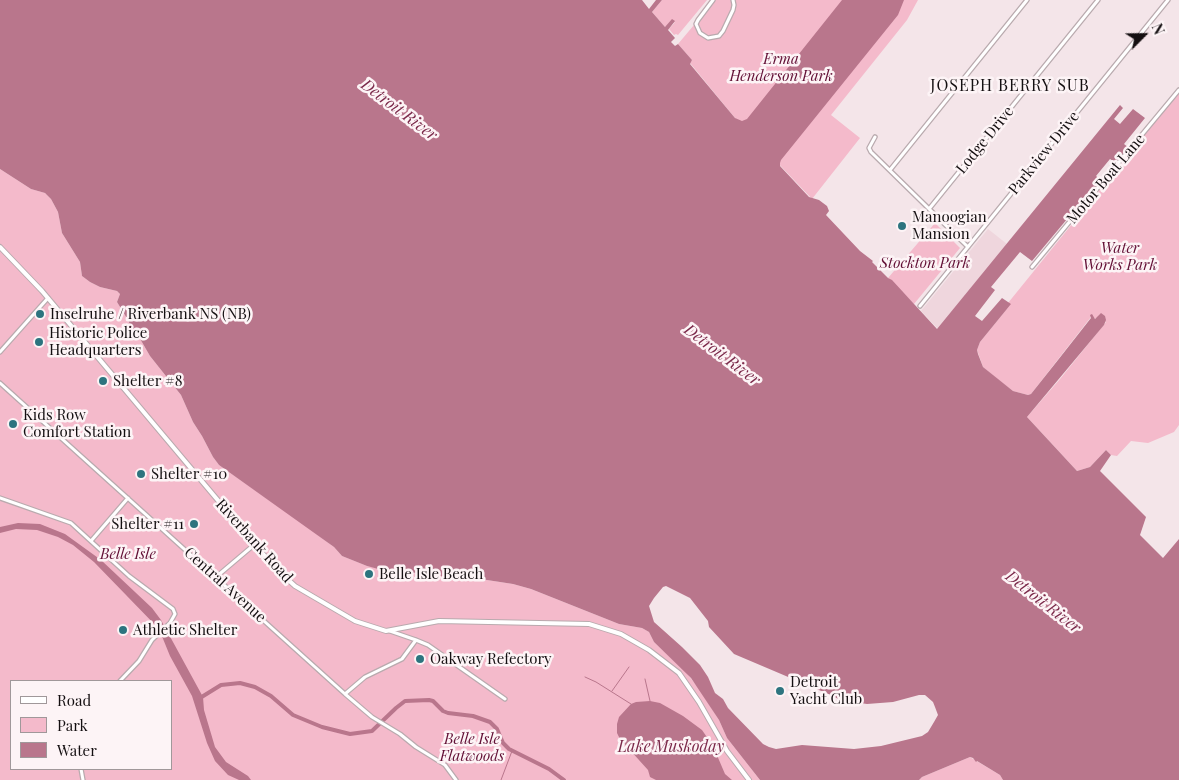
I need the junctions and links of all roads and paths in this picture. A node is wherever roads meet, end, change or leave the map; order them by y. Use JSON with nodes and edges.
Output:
{"nodes":[{"id":1,"x":713,"y":0,"type":"edge"},
{"id":2,"x":733,"y":0,"type":"edge"},
{"id":3,"x":1027,"y":0,"type":"edge"},
{"id":4,"x":1098,"y":0,"type":"edge"},
{"id":5,"x":1168,"y":0,"type":"edge"},
{"id":6,"x":1179,"y":90,"type":"edge"},
{"id":7,"x":875,"y":137,"type":"dead end"},
{"id":8,"x":890,"y":170,"type":"junction"},
{"id":9,"x":929,"y":209,"type":"junction"},
{"id":10,"x":0,"y":247,"type":"edge"},
{"id":11,"x":968,"y":247,"type":"junction"},
{"id":12,"x":1032,"y":267,"type":"dead end"},
{"id":13,"x":48,"y":298,"type":"junction"},
{"id":14,"x":920,"y":306,"type":"dead end"},
{"id":15,"x":0,"y":352,"type":"edge"},
{"id":16,"x":0,"y":383,"type":"edge"},
{"id":17,"x":0,"y":498,"type":"edge"},
{"id":18,"x":128,"y":498,"type":"junction"},
{"id":19,"x":91,"y":541,"type":"junction"},
{"id":20,"x":255,"y":544,"type":"junction"},
{"id":21,"x":216,"y":577,"type":"junction"},
{"id":22,"x":390,"y":631,"type":"junction"},
{"id":23,"x":416,"y":640,"type":"junction"},
{"id":24,"x":121,"y":680,"type":"edge"},
{"id":25,"x":345,"y":694,"type":"junction"},
{"id":26,"x":505,"y":699,"type":"dead end"},
{"id":27,"x":456,"y":780,"type":"edge"},
{"id":28,"x":749,"y":780,"type":"edge"}],
"edges":[{"from":1,"to":2,"type":"street"},
{"from":3,"to":8,"type":"street"},
{"from":4,"to":9,"type":"street","name":"Lodge Drive"},
{"from":5,"to":11,"type":"street","name":"Parkview Drive"},
{"from":6,"to":12,"type":"street","name":"Motor Boat Lane"},
{"from":7,"to":8,"type":"street"},
{"from":8,"to":9,"type":"street"},
{"from":9,"to":11,"type":"street"},
{"from":10,"to":13,"type":"street","name":"Riverbank Road"},
{"from":11,"to":14,"type":"street","name":"Parkview Drive"},
{"from":13,"to":15,"type":"street"},
{"from":13,"to":20,"type":"street","name":"Riverbank Road"},
{"from":16,"to":18,"type":"street","name":"Central Avenue"},
{"from":17,"to":19,"type":"street"},
{"from":18,"to":19,"type":"street"},
{"from":18,"to":21,"type":"street","name":"Central Avenue"},
{"from":19,"to":24,"type":"street"},
{"from":20,"to":21,"type":"street"},
{"from":20,"to":22,"type":"street","name":"Riverbank Road"},
{"from":21,"to":25,"type":"street","name":"Central Avenue"},
{"from":22,"to":23,"type":"street"},
{"from":22,"to":28,"type":"street","name":"Riverbank Road"},
{"from":23,"to":25,"type":"street"},
{"from":23,"to":26,"type":"street"},
{"from":25,"to":27,"type":"street","name":"Central Avenue"}]}
